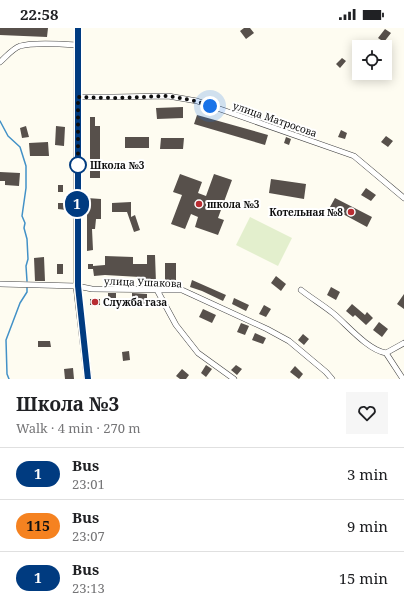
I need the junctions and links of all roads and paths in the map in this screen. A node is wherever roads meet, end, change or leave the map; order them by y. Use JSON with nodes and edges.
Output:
{"nodes":[{"id":1,"x":78,"y":28,"type":"edge"},
{"id":2,"x":78,"y":45,"type":"junction"},
{"id":3,"x":0,"y":62,"type":"edge"},
{"id":4,"x":78,"y":97,"type":"junction"},
{"id":5,"x":404,"y":198,"type":"edge"},
{"id":6,"x":0,"y":284,"type":"edge"},
{"id":7,"x":78,"y":286,"type":"junction"},
{"id":8,"x":157,"y":290,"type":"junction"},
{"id":9,"x":301,"y":290,"type":"dead end"},
{"id":10,"x":404,"y":342,"type":"edge"},
{"id":11,"x":386,"y":353,"type":"junction"},
{"id":12,"x":88,"y":379,"type":"edge"},
{"id":13,"x":234,"y":379,"type":"edge"},
{"id":14,"x":332,"y":379,"type":"edge"},
{"id":15,"x":403,"y":379,"type":"edge"}],
"edges":[{"from":1,"to":2,"type":"main road"},
{"from":2,"to":3,"type":"street"},
{"from":2,"to":4,"type":"main road"},
{"from":4,"to":5,"type":"street","name":"улица Матросова"},
{"from":4,"to":7,"type":"main road"},
{"from":6,"to":7,"type":"street","name":"улица Ушакова"},
{"from":7,"to":8,"type":"street","name":"улица Ушакова"},
{"from":7,"to":12,"type":"main road"},
{"from":8,"to":13,"type":"street"},
{"from":8,"to":14,"type":"street","name":"улица Ушакова"},
{"from":9,"to":11,"type":"street"},
{"from":10,"to":11,"type":"street"},
{"from":11,"to":15,"type":"street"}]}
